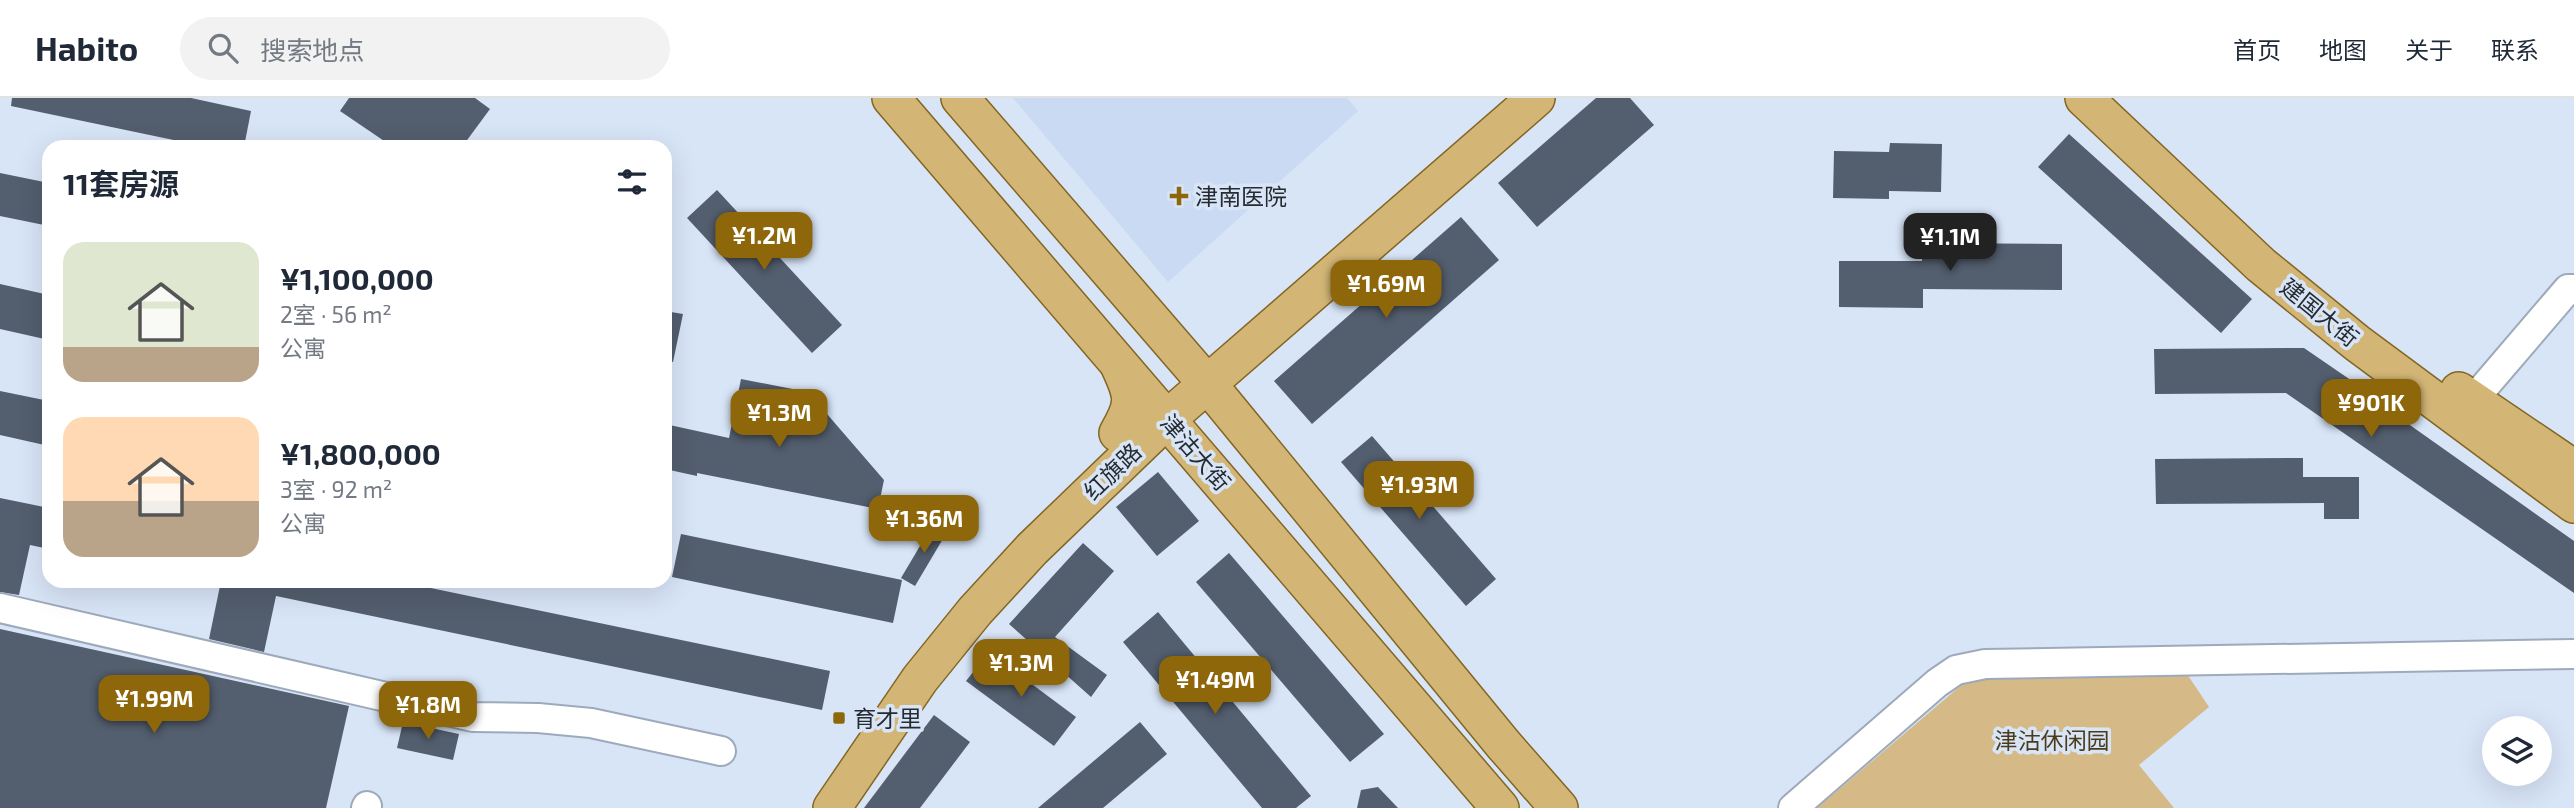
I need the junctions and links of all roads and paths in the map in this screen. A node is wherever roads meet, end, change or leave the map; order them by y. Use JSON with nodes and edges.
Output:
{"nodes":[{"id":1,"x":891,"y":98,"type":"edge"},
{"id":2,"x":960,"y":98,"type":"edge"},
{"id":3,"x":1505,"y":98,"type":"edge"},
{"id":4,"x":1536,"y":98,"type":"edge"},
{"id":5,"x":2084,"y":98,"type":"edge"},
{"id":6,"x":2113,"y":98,"type":"edge"},
{"id":7,"x":2574,"y":289,"type":"edge"},
{"id":8,"x":1115,"y":358,"type":"junction"},
{"id":9,"x":1175,"y":395,"type":"junction"},
{"id":10,"x":2473,"y":400,"type":"junction"},
{"id":11,"x":1126,"y":442,"type":"junction"},
{"id":12,"x":2574,"y":469,"type":"edge"},
{"id":13,"x":2574,"y":504,"type":"edge"},
{"id":14,"x":0,"y":608,"type":"edge"},
{"id":15,"x":2574,"y":654,"type":"edge"},
{"id":16,"x":721,"y":751,"type":"dead end"},
{"id":17,"x":808,"y":808,"type":"edge"},
{"id":18,"x":832,"y":808,"type":"edge"},
{"id":19,"x":1500,"y":808,"type":"edge"},
{"id":20,"x":1559,"y":808,"type":"edge"},
{"id":21,"x":1793,"y":808,"type":"edge"}],
"edges":[{"from":1,"to":8,"type":"main road","name":"津沽大街"},
{"from":2,"to":9,"type":"main road","name":"津沽大街"},
{"from":3,"to":9,"type":"main road","name":"红旗路"},
{"from":4,"to":9,"type":"main road","name":"红旗路"},
{"from":5,"to":13,"type":"main road","name":"建国大街"},
{"from":6,"to":10,"type":"main road","name":"建国大街"},
{"from":7,"to":10,"type":"street"},
{"from":8,"to":9,"type":"main road","name":"津沽大街"},
{"from":8,"to":11,"type":"main road"},
{"from":9,"to":11,"type":"main road","name":"红旗路"},
{"from":9,"to":19,"type":"main road","name":"津沽大街"},
{"from":9,"to":20,"type":"main road","name":"津沽大街"},
{"from":10,"to":12,"type":"main road","name":"建国大街"},
{"from":11,"to":17,"type":"main road","name":"红旗路"},
{"from":11,"to":18,"type":"main road","name":"红旗路"},
{"from":14,"to":16,"type":"street"},
{"from":15,"to":21,"type":"street"}]}
